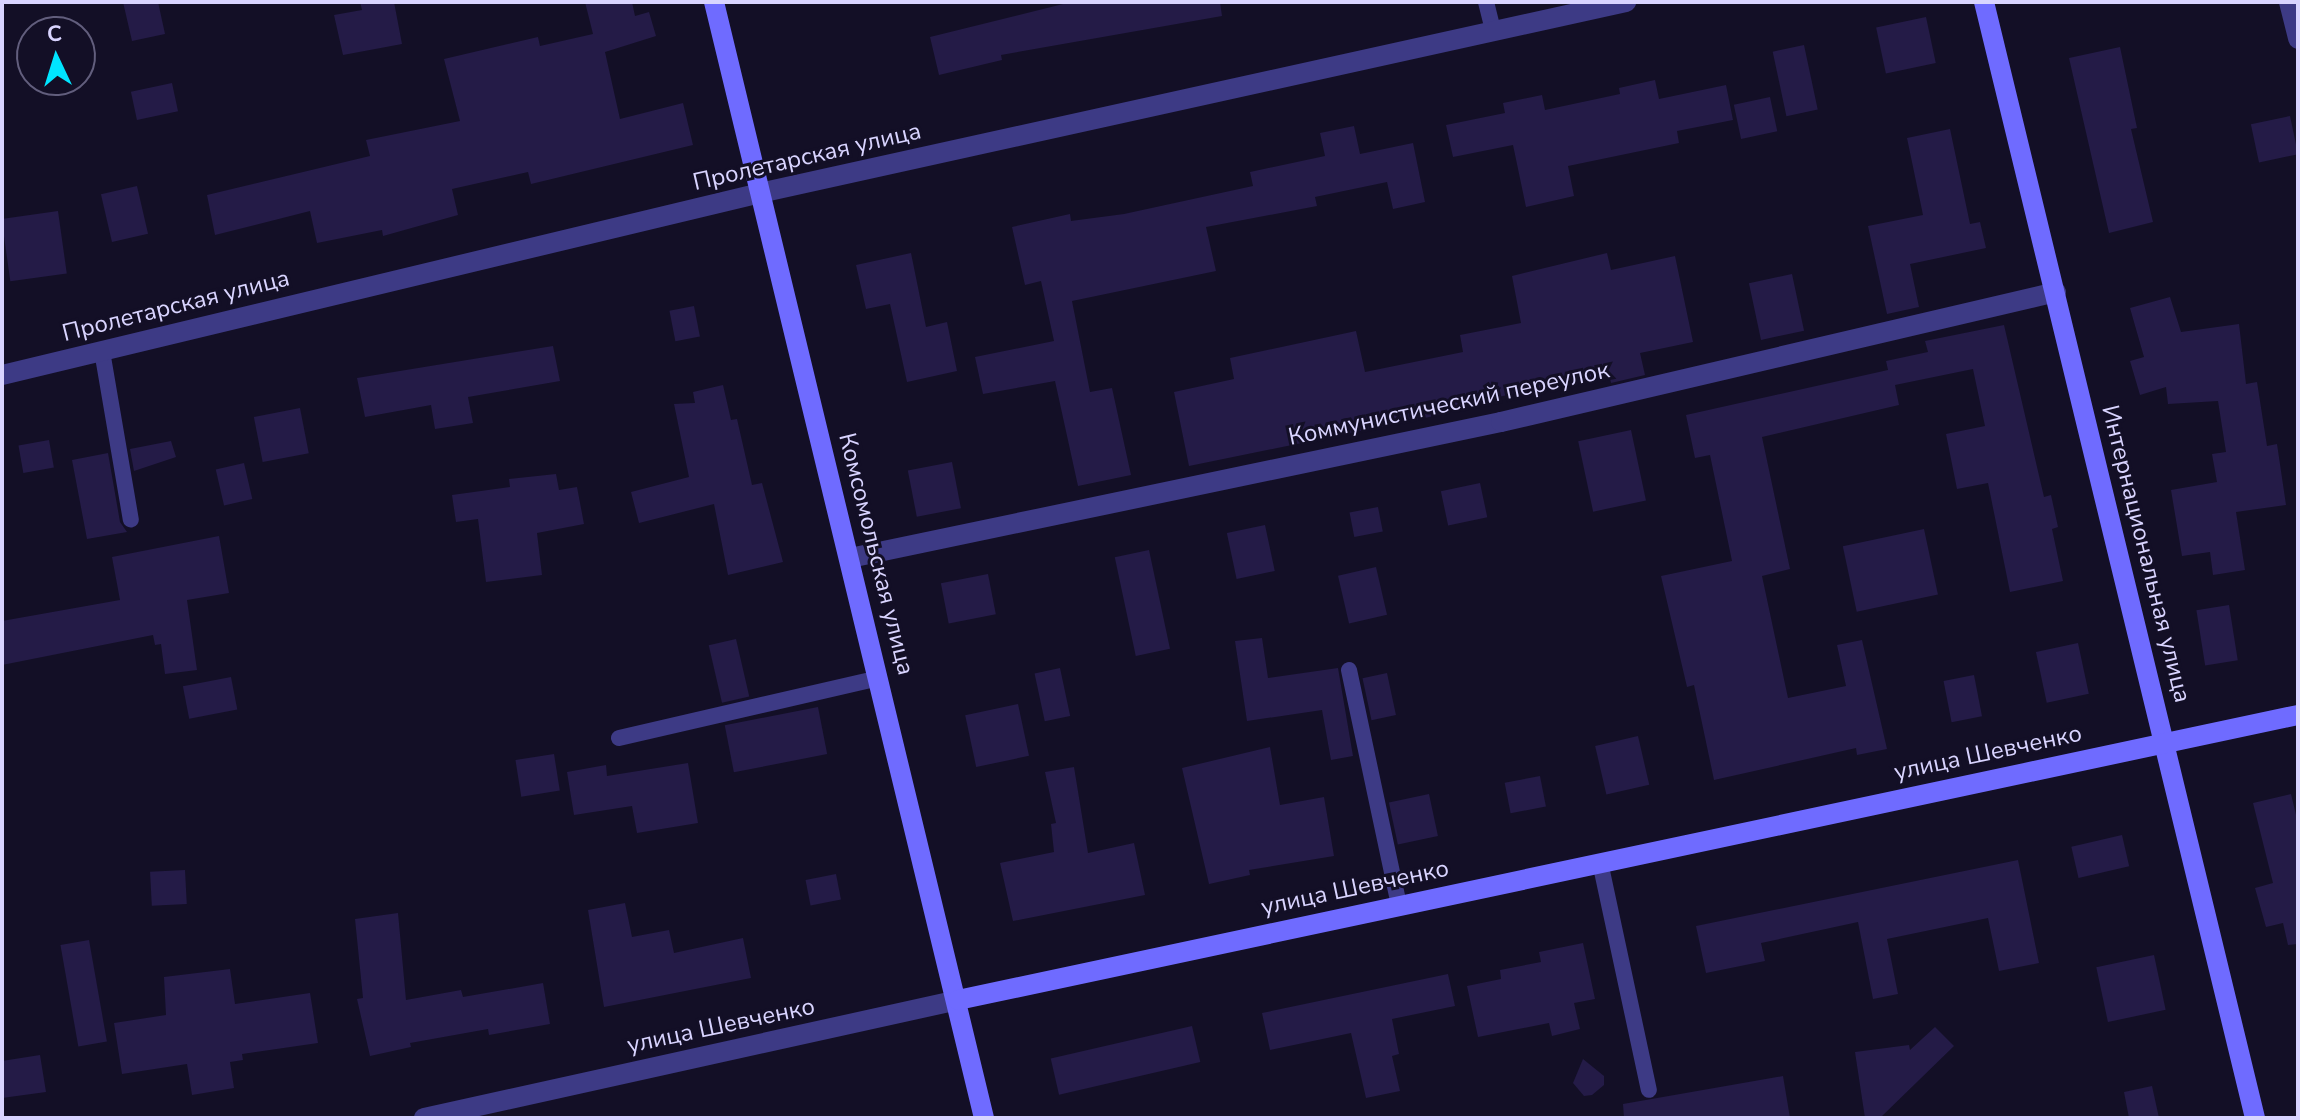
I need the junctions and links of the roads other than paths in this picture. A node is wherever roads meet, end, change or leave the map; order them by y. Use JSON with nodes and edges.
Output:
{"nodes":[{"id":1,"x":714,"y":2,"type":"edge"},
{"id":2,"x":1486,"y":2,"type":"edge"},
{"id":3,"x":1626,"y":2,"type":"edge"},
{"id":4,"x":1984,"y":2,"type":"edge"},
{"id":5,"x":2289,"y":2,"type":"edge"},
{"id":6,"x":1493,"y":31,"type":"junction"},
{"id":7,"x":2298,"y":39,"type":"edge"},
{"id":8,"x":760,"y":193,"type":"junction"},
{"id":9,"x":2056,"y":292,"type":"junction"},
{"id":10,"x":102,"y":351,"type":"junction"},
{"id":11,"x":2,"y":375,"type":"edge"},
{"id":12,"x":131,"y":520,"type":"dead end"},
{"id":13,"x":850,"y":558,"type":"junction"},
{"id":14,"x":1349,"y":670,"type":"dead end"},
{"id":15,"x":879,"y":678,"type":"junction"},
{"id":16,"x":2298,"y":715,"type":"edge"},
{"id":17,"x":619,"y":738,"type":"dead end"},
{"id":18,"x":2164,"y":741,"type":"junction"},
{"id":19,"x":1600,"y":862,"type":"junction"},
{"id":20,"x":1399,"y":905,"type":"junction"},
{"id":21,"x":958,"y":1000,"type":"junction"},
{"id":22,"x":1649,"y":1090,"type":"dead end"},
{"id":23,"x":424,"y":1118,"type":"edge"},
{"id":24,"x":984,"y":1118,"type":"edge"},
{"id":25,"x":2255,"y":1118,"type":"edge"}],
"edges":[{"from":1,"to":8,"type":"street","name":"Комсомольская улица"},
{"from":2,"to":6,"type":"lane"},
{"from":3,"to":6,"type":"street","name":"Пролетарская улица"},
{"from":4,"to":9,"type":"street","name":"Интернациональная улица"},
{"from":5,"to":7,"type":"street"},
{"from":6,"to":8,"type":"street","name":"Пролетарская улица"},
{"from":8,"to":10,"type":"street","name":"Пролетарская улица"},
{"from":8,"to":13,"type":"street","name":"Комсомольская улица"},
{"from":9,"to":13,"type":"street","name":"Коммунистический переулок"},
{"from":9,"to":18,"type":"street","name":"Интернациональная улица"},
{"from":10,"to":11,"type":"street","name":"Пролетарская улица"},
{"from":10,"to":12,"type":"lane"},
{"from":13,"to":15,"type":"street","name":"Комсомольская улица"},
{"from":14,"to":20,"type":"lane"},
{"from":15,"to":17,"type":"lane"},
{"from":15,"to":21,"type":"street","name":"Комсомольская улица"},
{"from":16,"to":18,"type":"street","name":"улица Шевченко"},
{"from":18,"to":19,"type":"street","name":"улица Шевченко"},
{"from":18,"to":25,"type":"street","name":"Интернациональная улица"},
{"from":19,"to":20,"type":"street","name":"улица Шевченко"},
{"from":19,"to":22,"type":"lane"},
{"from":20,"to":21,"type":"street","name":"улица Шевченко"},
{"from":21,"to":23,"type":"street","name":"улица Шевченко"},
{"from":21,"to":24,"type":"street","name":"Комсомольская улица"}]}
